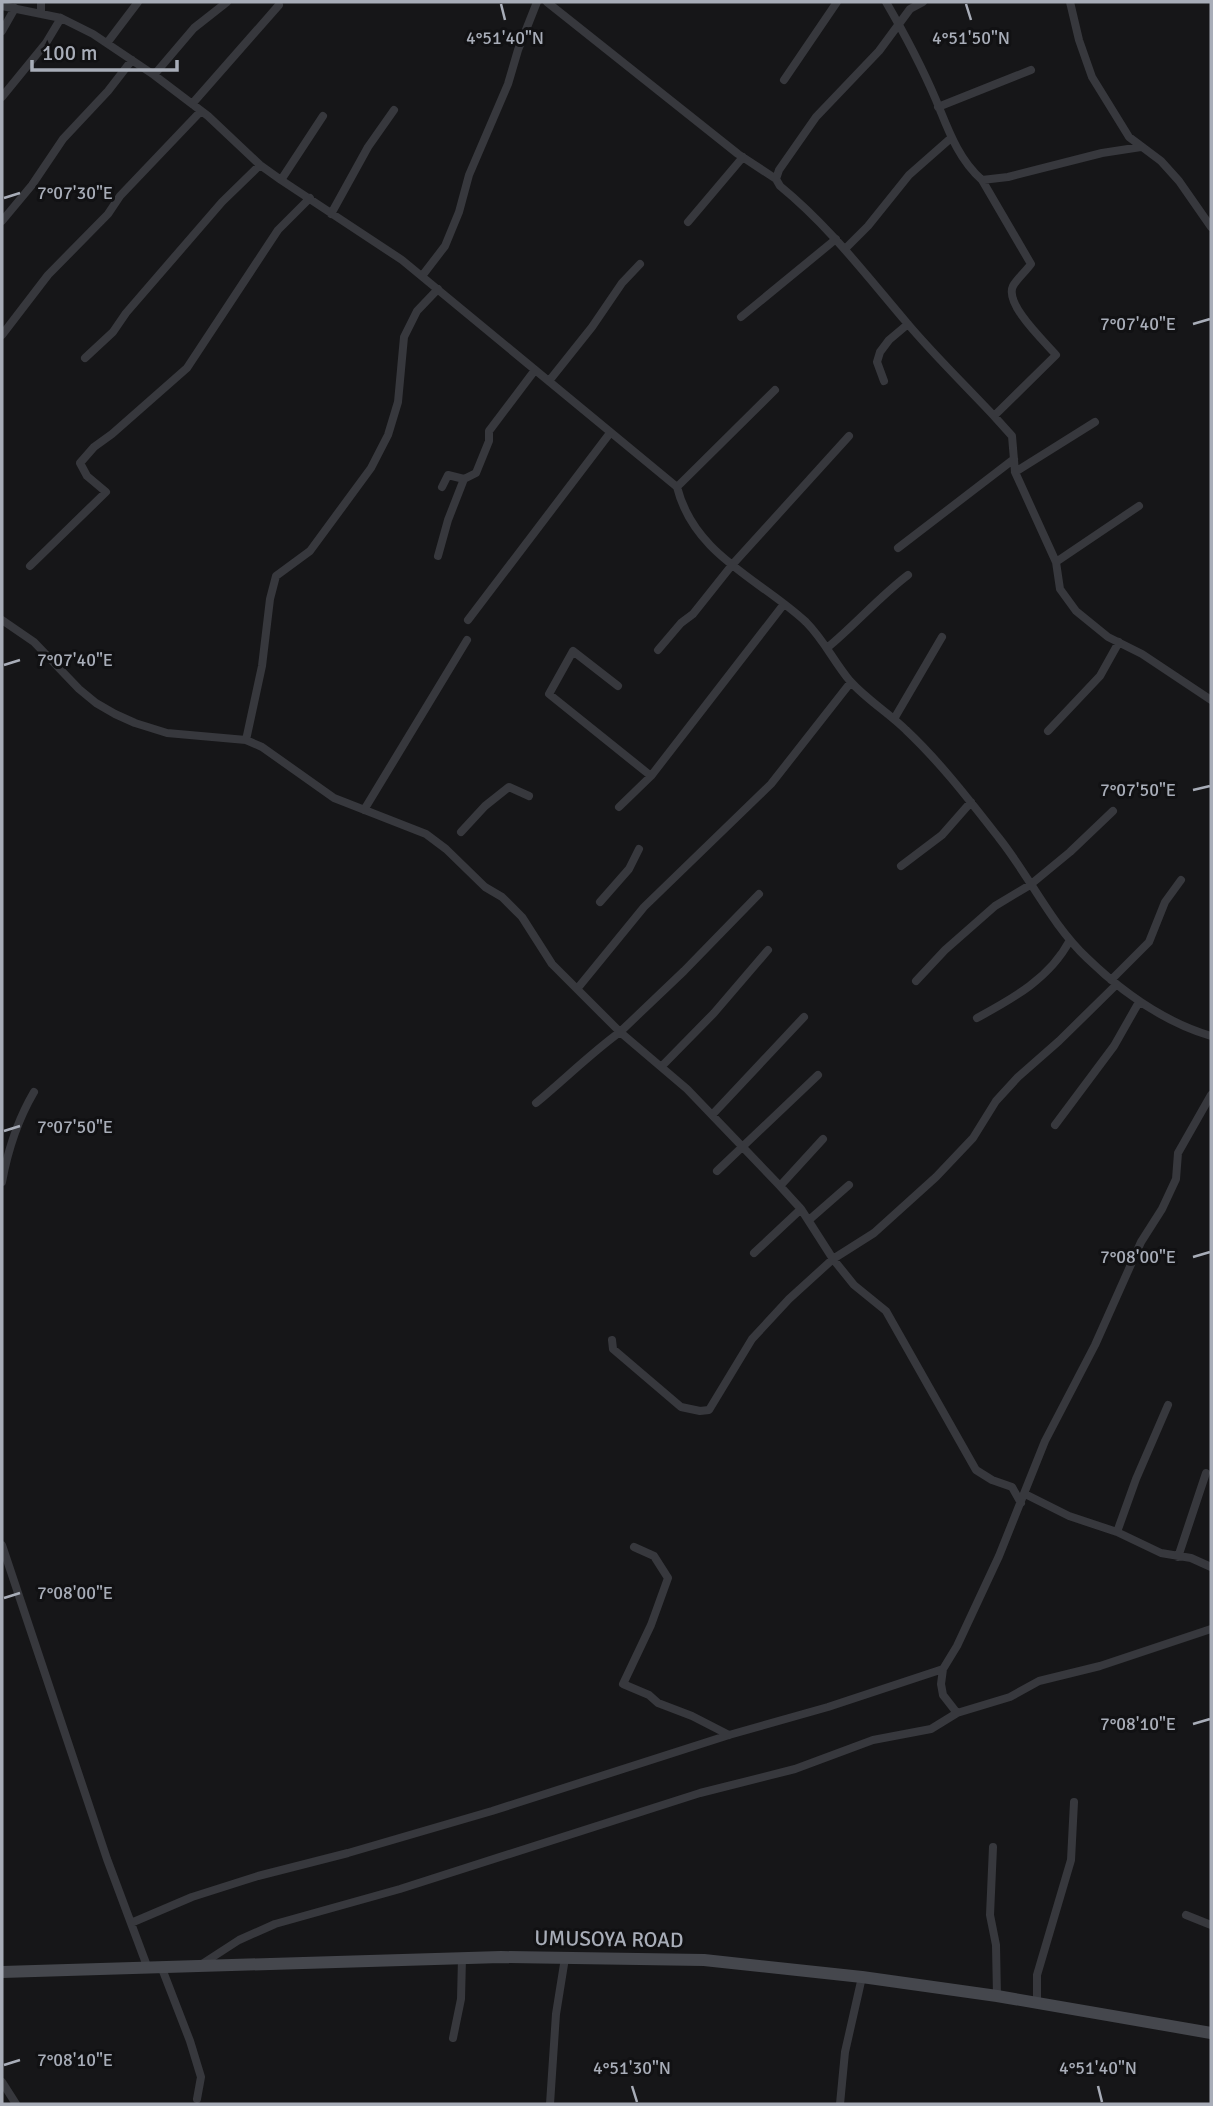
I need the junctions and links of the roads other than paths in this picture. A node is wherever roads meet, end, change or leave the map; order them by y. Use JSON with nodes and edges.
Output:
{"nodes":[{"id":1,"x":41,"y":2,"type":"edge"},
{"id":2,"x":138,"y":2,"type":"edge"},
{"id":3,"x":227,"y":2,"type":"edge"},
{"id":4,"x":537,"y":2,"type":"edge"},
{"id":5,"x":547,"y":2,"type":"edge"},
{"id":6,"x":837,"y":2,"type":"edge"},
{"id":7,"x":887,"y":2,"type":"edge"},
{"id":8,"x":923,"y":2,"type":"edge"},
{"id":9,"x":1070,"y":2,"type":"edge"},
{"id":10,"x":279,"y":5,"type":"dead end"},
{"id":11,"x":2,"y":6,"type":"edge"},
{"id":12,"x":15,"y":8,"type":"junction"},
{"id":13,"x":41,"y":14,"type":"junction"},
{"id":14,"x":61,"y":18,"type":"junction"},
{"id":15,"x":898,"y":26,"type":"junction"},
{"id":16,"x":2,"y":31,"type":"edge"},
{"id":17,"x":107,"y":43,"type":"junction"},
{"id":18,"x":132,"y":60,"type":"junction"},
{"id":19,"x":1031,"y":70,"type":"dead end"},
{"id":20,"x":154,"y":75,"type":"junction"},
{"id":21,"x":784,"y":80,"type":"dead end"},
{"id":22,"x":2,"y":97,"type":"edge"},
{"id":23,"x":192,"y":104,"type":"junction"},
{"id":24,"x":938,"y":107,"type":"junction"},
{"id":25,"x":394,"y":110,"type":"dead end"},
{"id":26,"x":201,"y":111,"type":"junction"},
{"id":27,"x":323,"y":116,"type":"dead end"},
{"id":28,"x":951,"y":138,"type":"junction"},
{"id":29,"x":1141,"y":147,"type":"junction"},
{"id":30,"x":743,"y":157,"type":"junction"},
{"id":31,"x":260,"y":164,"type":"junction"},
{"id":32,"x":776,"y":179,"type":"junction"},
{"id":33,"x":281,"y":180,"type":"junction"},
{"id":34,"x":982,"y":180,"type":"junction"},
{"id":35,"x":310,"y":198,"type":"junction"},
{"id":36,"x":331,"y":214,"type":"junction"},
{"id":37,"x":2,"y":220,"type":"edge"},
{"id":38,"x":688,"y":222,"type":"dead end"},
{"id":39,"x":1211,"y":227,"type":"edge"},
{"id":40,"x":836,"y":239,"type":"junction"},
{"id":41,"x":845,"y":249,"type":"junction"},
{"id":42,"x":640,"y":264,"type":"dead end"},
{"id":43,"x":422,"y":276,"type":"junction"},
{"id":44,"x":438,"y":289,"type":"junction"},
{"id":45,"x":741,"y":317,"type":"dead end"},
{"id":46,"x":908,"y":324,"type":"junction"},
{"id":47,"x":2,"y":335,"type":"edge"},
{"id":48,"x":85,"y":358,"type":"dead end"},
{"id":49,"x":535,"y":370,"type":"junction"},
{"id":50,"x":548,"y":381,"type":"junction"},
{"id":51,"x":884,"y":381,"type":"dead end"},
{"id":52,"x":775,"y":390,"type":"dead end"},
{"id":53,"x":994,"y":416,"type":"junction"},
{"id":54,"x":1095,"y":422,"type":"dead end"},
{"id":55,"x":610,"y":433,"type":"junction"},
{"id":56,"x":849,"y":436,"type":"dead end"},
{"id":57,"x":1014,"y":459,"type":"junction"},
{"id":58,"x":1015,"y":472,"type":"junction"},
{"id":59,"x":464,"y":479,"type":"junction"},
{"id":60,"x":677,"y":487,"type":"junction"},
{"id":61,"x":443,"y":488,"type":"dead end"},
{"id":62,"x":1139,"y":506,"type":"dead end"},
{"id":63,"x":898,"y":548,"type":"dead end"},
{"id":64,"x":438,"y":556,"type":"dead end"},
{"id":65,"x":1056,"y":562,"type":"junction"},
{"id":66,"x":732,"y":565,"type":"junction"},
{"id":67,"x":30,"y":566,"type":"dead end"},
{"id":68,"x":908,"y":575,"type":"dead end"},
{"id":69,"x":784,"y":604,"type":"junction"},
{"id":70,"x":2,"y":620,"type":"edge"},
{"id":71,"x":468,"y":620,"type":"dead end"},
{"id":72,"x":942,"y":637,"type":"dead end"},
{"id":73,"x":467,"y":640,"type":"dead end"},
{"id":74,"x":1119,"y":642,"type":"junction"},
{"id":75,"x":827,"y":648,"type":"junction"},
{"id":76,"x":658,"y":650,"type":"dead end"},
{"id":77,"x":851,"y":682,"type":"junction"},
{"id":78,"x":618,"y":685,"type":"dead end"},
{"id":79,"x":1211,"y":700,"type":"edge"},
{"id":80,"x":894,"y":719,"type":"junction"},
{"id":81,"x":1048,"y":731,"type":"dead end"},
{"id":82,"x":246,"y":740,"type":"junction"},
{"id":83,"x":651,"y":776,"type":"junction"},
{"id":84,"x":529,"y":796,"type":"dead end"},
{"id":85,"x":971,"y":803,"type":"junction"},
{"id":86,"x":619,"y":807,"type":"dead end"},
{"id":87,"x":363,"y":810,"type":"junction"},
{"id":88,"x":1113,"y":811,"type":"dead end"},
{"id":89,"x":461,"y":832,"type":"dead end"},
{"id":90,"x":639,"y":849,"type":"dead end"},
{"id":91,"x":901,"y":866,"type":"dead end"},
{"id":92,"x":1181,"y":880,"type":"dead end"},
{"id":93,"x":1030,"y":885,"type":"junction"},
{"id":94,"x":759,"y":894,"type":"dead end"},
{"id":95,"x":600,"y":902,"type":"dead end"},
{"id":96,"x":1070,"y":940,"type":"junction"},
{"id":97,"x":768,"y":950,"type":"dead end"},
{"id":98,"x":916,"y":981,"type":"dead end"},
{"id":99,"x":1114,"y":983,"type":"junction"},
{"id":100,"x":577,"y":989,"type":"junction"},
{"id":101,"x":1139,"y":1002,"type":"junction"},
{"id":102,"x":804,"y":1017,"type":"dead end"},
{"id":103,"x":977,"y":1018,"type":"dead end"},
{"id":104,"x":620,"y":1032,"type":"junction"},
{"id":105,"x":1211,"y":1036,"type":"edge"},
{"id":106,"x":661,"y":1067,"type":"junction"},
{"id":107,"x":818,"y":1075,"type":"dead end"},
{"id":108,"x":34,"y":1092,"type":"dead end"},
{"id":109,"x":1211,"y":1095,"type":"edge"},
{"id":110,"x":536,"y":1103,"type":"dead end"},
{"id":111,"x":712,"y":1115,"type":"junction"},
{"id":112,"x":1055,"y":1125,"type":"dead end"},
{"id":113,"x":823,"y":1139,"type":"dead end"},
{"id":114,"x":743,"y":1148,"type":"junction"},
{"id":115,"x":717,"y":1171,"type":"dead end"},
{"id":116,"x":2,"y":1182,"type":"edge"},
{"id":117,"x":849,"y":1185,"type":"dead end"},
{"id":118,"x":780,"y":1186,"type":"junction"},
{"id":119,"x":801,"y":1209,"type":"junction"},
{"id":120,"x":809,"y":1220,"type":"junction"},
{"id":121,"x":754,"y":1253,"type":"dead end"},
{"id":122,"x":833,"y":1259,"type":"junction"},
{"id":123,"x":612,"y":1340,"type":"dead end"},
{"id":124,"x":1168,"y":1405,"type":"dead end"},
{"id":125,"x":1206,"y":1474,"type":"dead end"},
{"id":126,"x":1025,"y":1494,"type":"junction"},
{"id":127,"x":1021,"y":1503,"type":"junction"},
{"id":128,"x":1117,"y":1532,"type":"junction"},
{"id":129,"x":2,"y":1545,"type":"edge"},
{"id":130,"x":634,"y":1547,"type":"dead end"},
{"id":131,"x":1178,"y":1556,"type":"junction"},
{"id":132,"x":1211,"y":1567,"type":"edge"},
{"id":133,"x":1211,"y":1629,"type":"edge"},
{"id":134,"x":943,"y":1669,"type":"junction"},
{"id":135,"x":957,"y":1713,"type":"junction"},
{"id":136,"x":729,"y":1734,"type":"junction"},
{"id":137,"x":1074,"y":1802,"type":"dead end"},
{"id":138,"x":993,"y":1847,"type":"dead end"},
{"id":139,"x":1186,"y":1915,"type":"dead end"},
{"id":140,"x":131,"y":1923,"type":"junction"},
{"id":141,"x":1211,"y":1925,"type":"edge"},
{"id":142,"x":462,"y":1958,"type":"junction"},
{"id":143,"x":565,"y":1958,"type":"junction"},
{"id":144,"x":201,"y":1965,"type":"junction"},
{"id":145,"x":154,"y":1966,"type":"junction"},
{"id":146,"x":2,"y":1972,"type":"edge"},
{"id":147,"x":862,"y":1977,"type":"junction"},
{"id":148,"x":996,"y":1996,"type":"junction"},
{"id":149,"x":1037,"y":2004,"type":"junction"},
{"id":150,"x":1211,"y":2034,"type":"edge"},
{"id":151,"x":453,"y":2038,"type":"dead end"},
{"id":152,"x":2,"y":2082,"type":"edge"},
{"id":153,"x":197,"y":2099,"type":"dead end"},
{"id":154,"x":16,"y":2104,"type":"edge"},
{"id":155,"x":550,"y":2104,"type":"edge"},
{"id":156,"x":840,"y":2104,"type":"edge"}],
"edges":[{"from":1,"to":13,"type":"street"},
{"from":2,"to":17,"type":"street"},
{"from":3,"to":20,"type":"street"},
{"from":4,"to":43,"type":"street"},
{"from":5,"to":30,"type":"street"},
{"from":6,"to":21,"type":"street"},
{"from":7,"to":15,"type":"street"},
{"from":8,"to":15,"type":"street"},
{"from":9,"to":29,"type":"street"},
{"from":10,"to":23,"type":"street"},
{"from":11,"to":12,"type":"street"},
{"from":12,"to":13,"type":"street"},
{"from":12,"to":16,"type":"street"},
{"from":13,"to":14,"type":"street"},
{"from":14,"to":17,"type":"street"},
{"from":14,"to":22,"type":"street"},
{"from":15,"to":24,"type":"street"},
{"from":15,"to":32,"type":"street"},
{"from":17,"to":18,"type":"street"},
{"from":18,"to":20,"type":"street"},
{"from":18,"to":37,"type":"street"},
{"from":19,"to":24,"type":"street"},
{"from":20,"to":23,"type":"street"},
{"from":23,"to":26,"type":"street"},
{"from":24,"to":28,"type":"street"},
{"from":25,"to":36,"type":"street"},
{"from":26,"to":31,"type":"street"},
{"from":26,"to":47,"type":"street"},
{"from":27,"to":33,"type":"street"},
{"from":28,"to":34,"type":"street"},
{"from":28,"to":41,"type":"street"},
{"from":29,"to":34,"type":"street"},
{"from":29,"to":39,"type":"street"},
{"from":30,"to":32,"type":"street"},
{"from":30,"to":38,"type":"street"},
{"from":31,"to":33,"type":"street"},
{"from":31,"to":48,"type":"street"},
{"from":32,"to":40,"type":"street"},
{"from":33,"to":35,"type":"street"},
{"from":34,"to":53,"type":"street"},
{"from":35,"to":36,"type":"street"},
{"from":35,"to":67,"type":"street"},
{"from":36,"to":43,"type":"street"},
{"from":40,"to":41,"type":"street"},
{"from":40,"to":45,"type":"street"},
{"from":41,"to":46,"type":"street"},
{"from":42,"to":50,"type":"street"},
{"from":43,"to":44,"type":"street"},
{"from":44,"to":49,"type":"street"},
{"from":44,"to":82,"type":"street"},
{"from":46,"to":51,"type":"street"},
{"from":46,"to":53,"type":"street"},
{"from":49,"to":50,"type":"street"},
{"from":49,"to":59,"type":"street"},
{"from":50,"to":55,"type":"street"},
{"from":52,"to":60,"type":"street"},
{"from":53,"to":57,"type":"street"},
{"from":54,"to":58,"type":"street"},
{"from":55,"to":60,"type":"street"},
{"from":55,"to":71,"type":"street"},
{"from":56,"to":66,"type":"street"},
{"from":57,"to":58,"type":"street"},
{"from":57,"to":63,"type":"street"},
{"from":58,"to":65,"type":"street"},
{"from":59,"to":61,"type":"street"},
{"from":59,"to":64,"type":"street"},
{"from":60,"to":66,"type":"street"},
{"from":62,"to":65,"type":"street"},
{"from":65,"to":74,"type":"street"},
{"from":66,"to":69,"type":"street"},
{"from":66,"to":76,"type":"street"},
{"from":68,"to":75,"type":"street"},
{"from":69,"to":75,"type":"street"},
{"from":69,"to":83,"type":"street"},
{"from":70,"to":82,"type":"street"},
{"from":72,"to":80,"type":"street"},
{"from":73,"to":87,"type":"street"},
{"from":74,"to":79,"type":"street"},
{"from":74,"to":81,"type":"street"},
{"from":75,"to":77,"type":"street"},
{"from":77,"to":80,"type":"street"},
{"from":77,"to":100,"type":"street"},
{"from":78,"to":83,"type":"street"},
{"from":80,"to":85,"type":"street"},
{"from":82,"to":87,"type":"street"},
{"from":83,"to":86,"type":"street"},
{"from":84,"to":89,"type":"street"},
{"from":85,"to":91,"type":"street"},
{"from":85,"to":93,"type":"street"},
{"from":87,"to":100,"type":"street"},
{"from":88,"to":93,"type":"street"},
{"from":90,"to":95,"type":"street"},
{"from":92,"to":99,"type":"street"},
{"from":93,"to":96,"type":"street"},
{"from":93,"to":98,"type":"street"},
{"from":94,"to":104,"type":"street"},
{"from":96,"to":99,"type":"street"},
{"from":96,"to":103,"type":"street"},
{"from":97,"to":106,"type":"street"},
{"from":99,"to":101,"type":"street"},
{"from":99,"to":122,"type":"street"},
{"from":100,"to":104,"type":"street"},
{"from":101,"to":105,"type":"street"},
{"from":101,"to":112,"type":"street"},
{"from":102,"to":111,"type":"street"},
{"from":104,"to":106,"type":"street"},
{"from":104,"to":110,"type":"street"},
{"from":106,"to":111,"type":"street"},
{"from":107,"to":114,"type":"street"},
{"from":108,"to":116,"type":"street"},
{"from":109,"to":126,"type":"street"},
{"from":111,"to":114,"type":"street"},
{"from":113,"to":118,"type":"street"},
{"from":114,"to":115,"type":"street"},
{"from":114,"to":118,"type":"street"},
{"from":117,"to":120,"type":"street"},
{"from":118,"to":119,"type":"street"},
{"from":119,"to":120,"type":"street"},
{"from":119,"to":121,"type":"street"},
{"from":120,"to":122,"type":"street"},
{"from":122,"to":123,"type":"street"},
{"from":122,"to":127,"type":"street"},
{"from":124,"to":128,"type":"street"},
{"from":125,"to":131,"type":"street"},
{"from":126,"to":127,"type":"street"},
{"from":126,"to":128,"type":"street"},
{"from":127,"to":134,"type":"street"},
{"from":128,"to":131,"type":"street"},
{"from":129,"to":140,"type":"street"},
{"from":130,"to":136,"type":"street"},
{"from":131,"to":132,"type":"street"},
{"from":133,"to":135,"type":"street"},
{"from":134,"to":135,"type":"street"},
{"from":134,"to":136,"type":"street"},
{"from":135,"to":144,"type":"street"},
{"from":136,"to":140,"type":"street"},
{"from":137,"to":149,"type":"street"},
{"from":138,"to":148,"type":"street"},
{"from":139,"to":141,"type":"street"},
{"from":140,"to":145,"type":"street"},
{"from":142,"to":143,"type":"main road","name":"UMUSOYA ROAD"},
{"from":142,"to":144,"type":"main road","name":"UMUSOYA ROAD"},
{"from":142,"to":151,"type":"street"},
{"from":143,"to":147,"type":"main road","name":"UMUSOYA ROAD"},
{"from":143,"to":155,"type":"street"},
{"from":144,"to":145,"type":"main road","name":"UMUSOYA ROAD"},
{"from":145,"to":146,"type":"main road","name":"UMUSOYA ROAD"},
{"from":145,"to":153,"type":"street"},
{"from":147,"to":148,"type":"main road","name":"UMUSOYA ROAD"},
{"from":147,"to":156,"type":"street"},
{"from":148,"to":149,"type":"main road","name":"UMUSOYA ROAD"},
{"from":149,"to":150,"type":"main road","name":"UMUSOYA ROAD"},
{"from":152,"to":154,"type":"street"}]}
